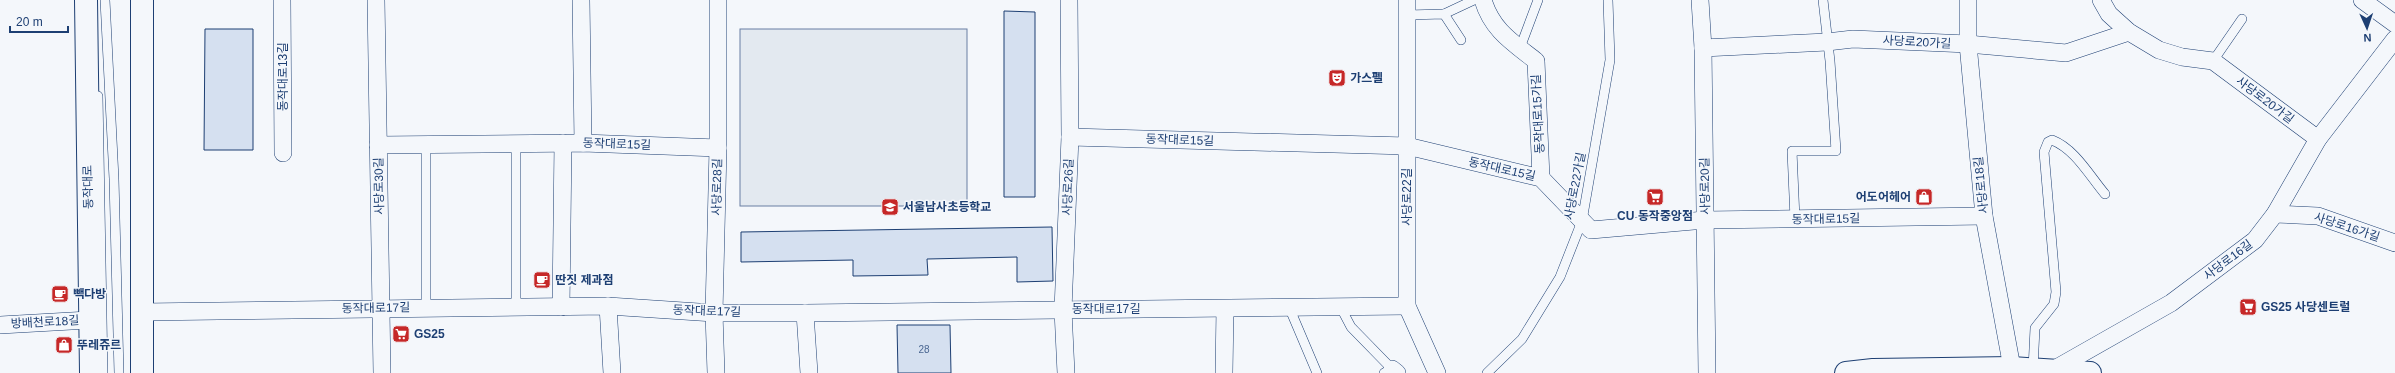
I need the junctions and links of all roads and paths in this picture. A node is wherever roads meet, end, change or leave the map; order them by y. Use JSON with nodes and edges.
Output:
{"nodes":[{"id":1,"x":86,"y":0,"type":"edge"},
{"id":2,"x":95,"y":0,"type":"edge"},
{"id":3,"x":105,"y":0,"type":"edge"},
{"id":4,"x":142,"y":0,"type":"edge"},
{"id":5,"x":282,"y":0,"type":"edge"},
{"id":6,"x":376,"y":0,"type":"edge"},
{"id":7,"x":581,"y":0,"type":"edge"},
{"id":8,"x":718,"y":0,"type":"edge"},
{"id":9,"x":1069,"y":0,"type":"edge"},
{"id":10,"x":1474,"y":0,"type":"edge"},
{"id":11,"x":1483,"y":0,"type":"edge"},
{"id":12,"x":1538,"y":0,"type":"edge"},
{"id":13,"x":1608,"y":0,"type":"edge"},
{"id":14,"x":1700,"y":0,"type":"edge"},
{"id":15,"x":1823,"y":0,"type":"edge"},
{"id":16,"x":1968,"y":0,"type":"edge"},
{"id":17,"x":2101,"y":0,"type":"edge"},
{"id":18,"x":2362,"y":0,"type":"edge"},
{"id":19,"x":1407,"y":8,"type":"edge"},
{"id":20,"x":1444,"y":14,"type":"junction"},
{"id":21,"x":2242,"y":19,"type":"dead end"},
{"id":22,"x":2395,"y":24,"type":"edge"},
{"id":23,"x":2129,"y":32,"type":"junction"},
{"id":24,"x":2395,"y":39,"type":"edge"},
{"id":25,"x":97,"y":40,"type":"dead end"},
{"id":26,"x":1461,"y":40,"type":"dead end"},
{"id":27,"x":1827,"y":42,"type":"junction"},
{"id":28,"x":1968,"y":44,"type":"junction"},
{"id":29,"x":1520,"y":48,"type":"junction"},
{"id":30,"x":1703,"y":48,"type":"junction"},
{"id":31,"x":2213,"y":61,"type":"junction"},
{"id":32,"x":98,"y":83,"type":"dead end"},
{"id":33,"x":1070,"y":137,"type":"junction"},
{"id":34,"x":2318,"y":139,"type":"junction"},
{"id":35,"x":516,"y":143,"type":"junction"},
{"id":36,"x":563,"y":143,"type":"junction"},
{"id":37,"x":583,"y":143,"type":"junction"},
{"id":38,"x":426,"y":144,"type":"junction"},
{"id":39,"x":378,"y":145,"type":"junction"},
{"id":40,"x":1407,"y":146,"type":"junction"},
{"id":41,"x":718,"y":148,"type":"junction"},
{"id":42,"x":283,"y":153,"type":"dead end"},
{"id":43,"x":1541,"y":178,"type":"junction"},
{"id":44,"x":2104,"y":194,"type":"dead end"},
{"id":45,"x":2275,"y":214,"type":"junction"},
{"id":46,"x":1984,"y":216,"type":"junction"},
{"id":47,"x":1795,"y":219,"type":"junction"},
{"id":48,"x":1705,"y":220,"type":"junction"},
{"id":49,"x":1582,"y":221,"type":"junction"},
{"id":50,"x":2395,"y":244,"type":"edge"},
{"id":51,"x":516,"y":306,"type":"junction"},
{"id":52,"x":608,"y":306,"type":"junction"},
{"id":53,"x":1407,"y":306,"type":"junction"},
{"id":54,"x":561,"y":307,"type":"junction"},
{"id":55,"x":1289,"y":307,"type":"junction"},
{"id":56,"x":381,"y":308,"type":"junction"},
{"id":57,"x":426,"y":308,"type":"junction"},
{"id":58,"x":1341,"y":308,"type":"junction"},
{"id":59,"x":1225,"y":309,"type":"junction"},
{"id":60,"x":1063,"y":310,"type":"junction"},
{"id":61,"x":143,"y":312,"type":"junction"},
{"id":62,"x":714,"y":313,"type":"junction"},
{"id":63,"x":805,"y":313,"type":"junction"},
{"id":64,"x":90,"y":320,"type":"junction"},
{"id":65,"x":0,"y":325,"type":"edge"},
{"id":66,"x":2028,"y":370,"type":"edge"},
{"id":67,"x":1391,"y":372,"type":"edge"},
{"id":68,"x":91,"y":373,"type":"edge"},
{"id":69,"x":103,"y":373,"type":"edge"},
{"id":70,"x":119,"y":373,"type":"edge"},
{"id":71,"x":142,"y":373,"type":"edge"},
{"id":72,"x":382,"y":373,"type":"edge"},
{"id":73,"x":612,"y":373,"type":"edge"},
{"id":74,"x":716,"y":373,"type":"edge"},
{"id":75,"x":809,"y":373,"type":"edge"},
{"id":76,"x":1066,"y":373,"type":"edge"},
{"id":77,"x":1224,"y":373,"type":"edge"},
{"id":78,"x":1317,"y":373,"type":"edge"},
{"id":79,"x":1437,"y":373,"type":"edge"},
{"id":80,"x":1487,"y":373,"type":"edge"},
{"id":81,"x":1707,"y":373,"type":"edge"},
{"id":82,"x":1846,"y":373,"type":"edge"},
{"id":83,"x":2090,"y":373,"type":"edge"}],
"edges":[{"from":1,"to":64,"type":"main road","name":"동작대로"},
{"from":2,"to":25,"type":"lane"},
{"from":3,"to":70,"type":"lane"},
{"from":4,"to":61,"type":"main road"},
{"from":5,"to":42,"type":"street","name":"동작대로13길"},
{"from":6,"to":39,"type":"street","name":"사당로30길"},
{"from":7,"to":37,"type":"street"},
{"from":8,"to":41,"type":"street","name":"사당로28길"},
{"from":9,"to":33,"type":"street","name":"사당로26길"},
{"from":10,"to":20,"type":"lane"},
{"from":11,"to":29,"type":"street","name":"동작대로15가길"},
{"from":12,"to":29,"type":"lane"},
{"from":13,"to":49,"type":"lane","name":"사당로22가길"},
{"from":14,"to":30,"type":"street","name":"사당로20길"},
{"from":15,"to":27,"type":"lane"},
{"from":16,"to":28,"type":"street","name":"사당로18길"},
{"from":17,"to":23,"type":"street","name":"사당로20가길"},
{"from":18,"to":22,"type":"street"},
{"from":19,"to":20,"type":"lane","name":"사당로22길"},
{"from":19,"to":40,"type":"street","name":"사당로22길"},
{"from":20,"to":26,"type":"lane"},
{"from":21,"to":31,"type":"lane"},
{"from":23,"to":28,"type":"street","name":"사당로20가길"},
{"from":23,"to":31,"type":"street","name":"사당로20가길"},
{"from":24,"to":34,"type":"street","name":"사당로16길"},
{"from":27,"to":28,"type":"street","name":"사당로20가길"},
{"from":27,"to":30,"type":"street","name":"사당로20가길"},
{"from":27,"to":47,"type":"lane"},
{"from":28,"to":46,"type":"street","name":"사당로18길"},
{"from":29,"to":43,"type":"street","name":"동작대로15가길"},
{"from":30,"to":48,"type":"street","name":"사당로20길"},
{"from":31,"to":34,"type":"street","name":"사당로20가길"},
{"from":32,"to":69,"type":"lane","name":"동작대로"},
{"from":33,"to":40,"type":"street","name":"동작대로15길"},
{"from":33,"to":60,"type":"street","name":"사당로26길"},
{"from":34,"to":45,"type":"street","name":"사당로16길"},
{"from":35,"to":36,"type":"street","name":"동작대로15길"},
{"from":35,"to":38,"type":"street","name":"동작대로15길"},
{"from":35,"to":51,"type":"lane"},
{"from":36,"to":37,"type":"street","name":"동작대로15길"},
{"from":36,"to":54,"type":"street"},
{"from":37,"to":41,"type":"street","name":"동작대로15길"},
{"from":38,"to":39,"type":"street","name":"동작대로15길"},
{"from":38,"to":57,"type":"lane"},
{"from":39,"to":56,"type":"street","name":"사당로30길"},
{"from":40,"to":43,"type":"street","name":"동작대로15길"},
{"from":40,"to":53,"type":"street","name":"사당로22길"},
{"from":41,"to":62,"type":"street","name":"사당로28길"},
{"from":43,"to":49,"type":"street","name":"동작대로15길"},
{"from":44,"to":66,"type":"lane"},
{"from":45,"to":50,"type":"street","name":"사당로16가길"},
{"from":45,"to":66,"type":"street","name":"사당로16길"},
{"from":46,"to":47,"type":"street","name":"동작대로15길"},
{"from":46,"to":66,"type":"street","name":"사당로18길"},
{"from":47,"to":48,"type":"street","name":"동작대로15길"},
{"from":48,"to":49,"type":"street","name":"동작대로15길"},
{"from":48,"to":81,"type":"street","name":"사당로20길"},
{"from":49,"to":80,"type":"lane","name":"사당로22가길"},
{"from":51,"to":54,"type":"street","name":"동작대로17길"},
{"from":51,"to":57,"type":"street","name":"동작대로17길"},
{"from":52,"to":54,"type":"street","name":"동작대로17길"},
{"from":52,"to":62,"type":"street","name":"동작대로17길"},
{"from":52,"to":73,"type":"street"},
{"from":53,"to":58,"type":"street","name":"동작대로17길"},
{"from":53,"to":79,"type":"street","name":"사당로22길"},
{"from":55,"to":58,"type":"street","name":"동작대로17길"},
{"from":55,"to":59,"type":"street","name":"동작대로17길"},
{"from":55,"to":78,"type":"lane"},
{"from":56,"to":57,"type":"street","name":"동작대로17길"},
{"from":56,"to":61,"type":"street","name":"동작대로17길"},
{"from":56,"to":72,"type":"street","name":"사당로30길"},
{"from":58,"to":67,"type":"lane"},
{"from":59,"to":60,"type":"street","name":"동작대로17길"},
{"from":59,"to":77,"type":"street"},
{"from":60,"to":63,"type":"street","name":"동작대로17길"},
{"from":60,"to":76,"type":"street","name":"사당로26길"},
{"from":61,"to":71,"type":"main road"},
{"from":62,"to":63,"type":"street","name":"동작대로17길"},
{"from":62,"to":74,"type":"street","name":"사당로28길"},
{"from":63,"to":75,"type":"street"},
{"from":64,"to":65,"type":"street","name":"방배천로18길"},
{"from":64,"to":68,"type":"main road","name":"동작대로"},
{"from":66,"to":82,"type":"main road"},
{"from":66,"to":83,"type":"main road"}]}
